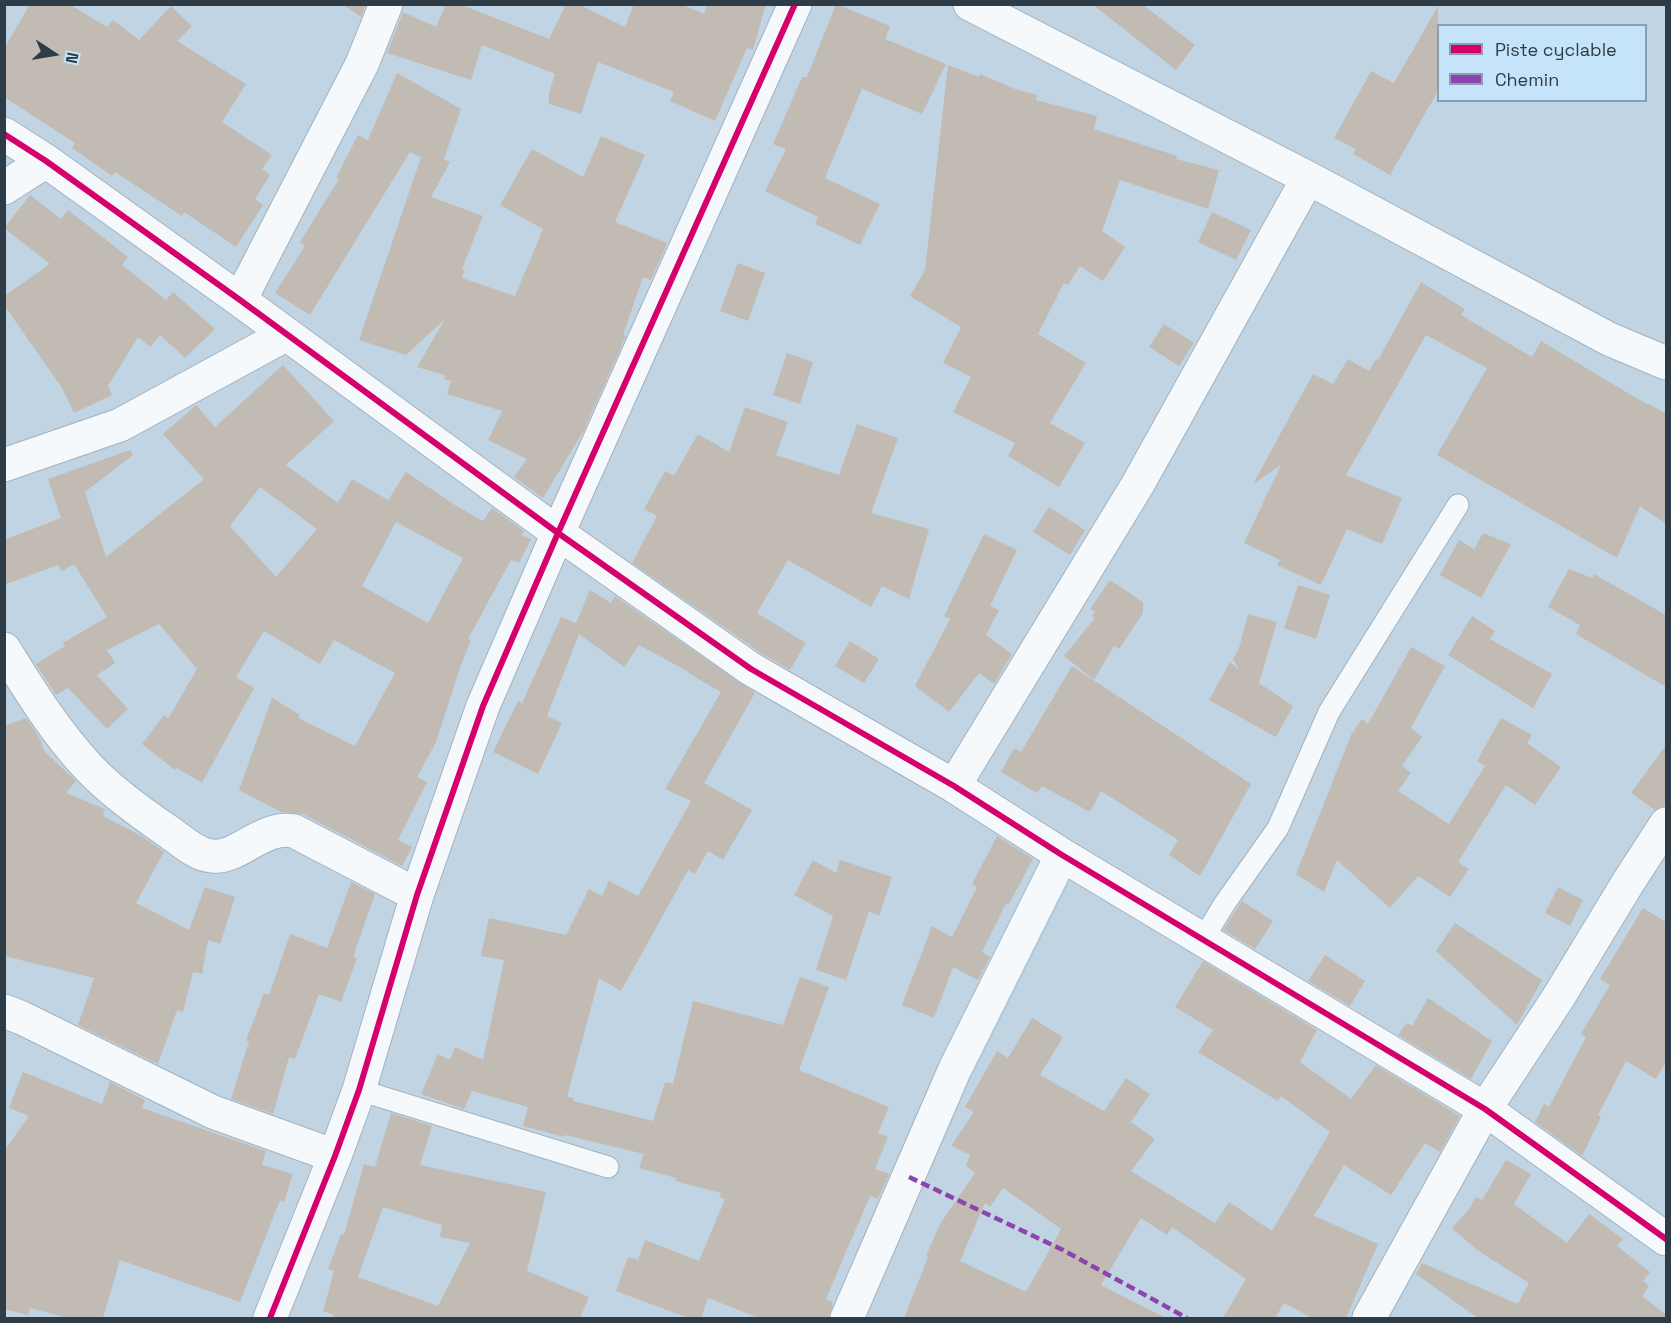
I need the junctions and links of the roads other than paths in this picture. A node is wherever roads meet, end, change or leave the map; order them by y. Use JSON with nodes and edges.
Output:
{"nodes":[{"id":1,"x":386,"y":4,"type":"edge"},
{"id":2,"x":795,"y":4,"type":"edge"},
{"id":3,"x":970,"y":4,"type":"edge"},
{"id":4,"x":4,"y":134,"type":"edge"},
{"id":5,"x":46,"y":161,"type":"junction"},
{"id":6,"x":1308,"y":178,"type":"junction"},
{"id":7,"x":4,"y":188,"type":"edge"},
{"id":8,"x":240,"y":300,"type":"junction"},
{"id":9,"x":287,"y":334,"type":"junction"},
{"id":10,"x":1666,"y":363,"type":"edge"},
{"id":11,"x":4,"y":465,"type":"edge"},
{"id":12,"x":1458,"y":505,"type":"dead end"},
{"id":13,"x":558,"y":533,"type":"junction"},
{"id":14,"x":4,"y":649,"type":"edge"},
{"id":15,"x":954,"y":786,"type":"junction"},
{"id":16,"x":1661,"y":844,"type":"edge"},
{"id":17,"x":1062,"y":855,"type":"junction"},
{"id":18,"x":417,"y":895,"type":"junction"},
{"id":19,"x":1203,"y":939,"type":"junction"},
{"id":20,"x":4,"y":1011,"type":"edge"},
{"id":21,"x":359,"y":1090,"type":"junction"},
{"id":22,"x":1485,"y":1109,"type":"junction"},
{"id":23,"x":336,"y":1156,"type":"junction"},
{"id":24,"x":608,"y":1167,"type":"dead end"},
{"id":25,"x":1666,"y":1239,"type":"edge"},
{"id":26,"x":270,"y":1318,"type":"edge"},
{"id":27,"x":848,"y":1318,"type":"edge"},
{"id":28,"x":1369,"y":1318,"type":"edge"}],
"edges":[{"from":1,"to":8,"type":"street"},
{"from":2,"to":13,"type":"street"},
{"from":3,"to":6,"type":"street"},
{"from":4,"to":5,"type":"street"},
{"from":5,"to":7,"type":"street"},
{"from":5,"to":8,"type":"street"},
{"from":6,"to":10,"type":"street"},
{"from":6,"to":15,"type":"street"},
{"from":8,"to":9,"type":"street"},
{"from":9,"to":11,"type":"street"},
{"from":9,"to":13,"type":"street"},
{"from":12,"to":19,"type":"lane"},
{"from":13,"to":15,"type":"street"},
{"from":13,"to":18,"type":"street"},
{"from":14,"to":18,"type":"street"},
{"from":15,"to":17,"type":"street"},
{"from":16,"to":22,"type":"street"},
{"from":17,"to":19,"type":"street"},
{"from":17,"to":27,"type":"street"},
{"from":18,"to":21,"type":"street"},
{"from":19,"to":22,"type":"street"},
{"from":20,"to":23,"type":"street"},
{"from":21,"to":23,"type":"street"},
{"from":21,"to":24,"type":"lane"},
{"from":22,"to":25,"type":"street"},
{"from":22,"to":28,"type":"street"},
{"from":23,"to":26,"type":"street"}]}
